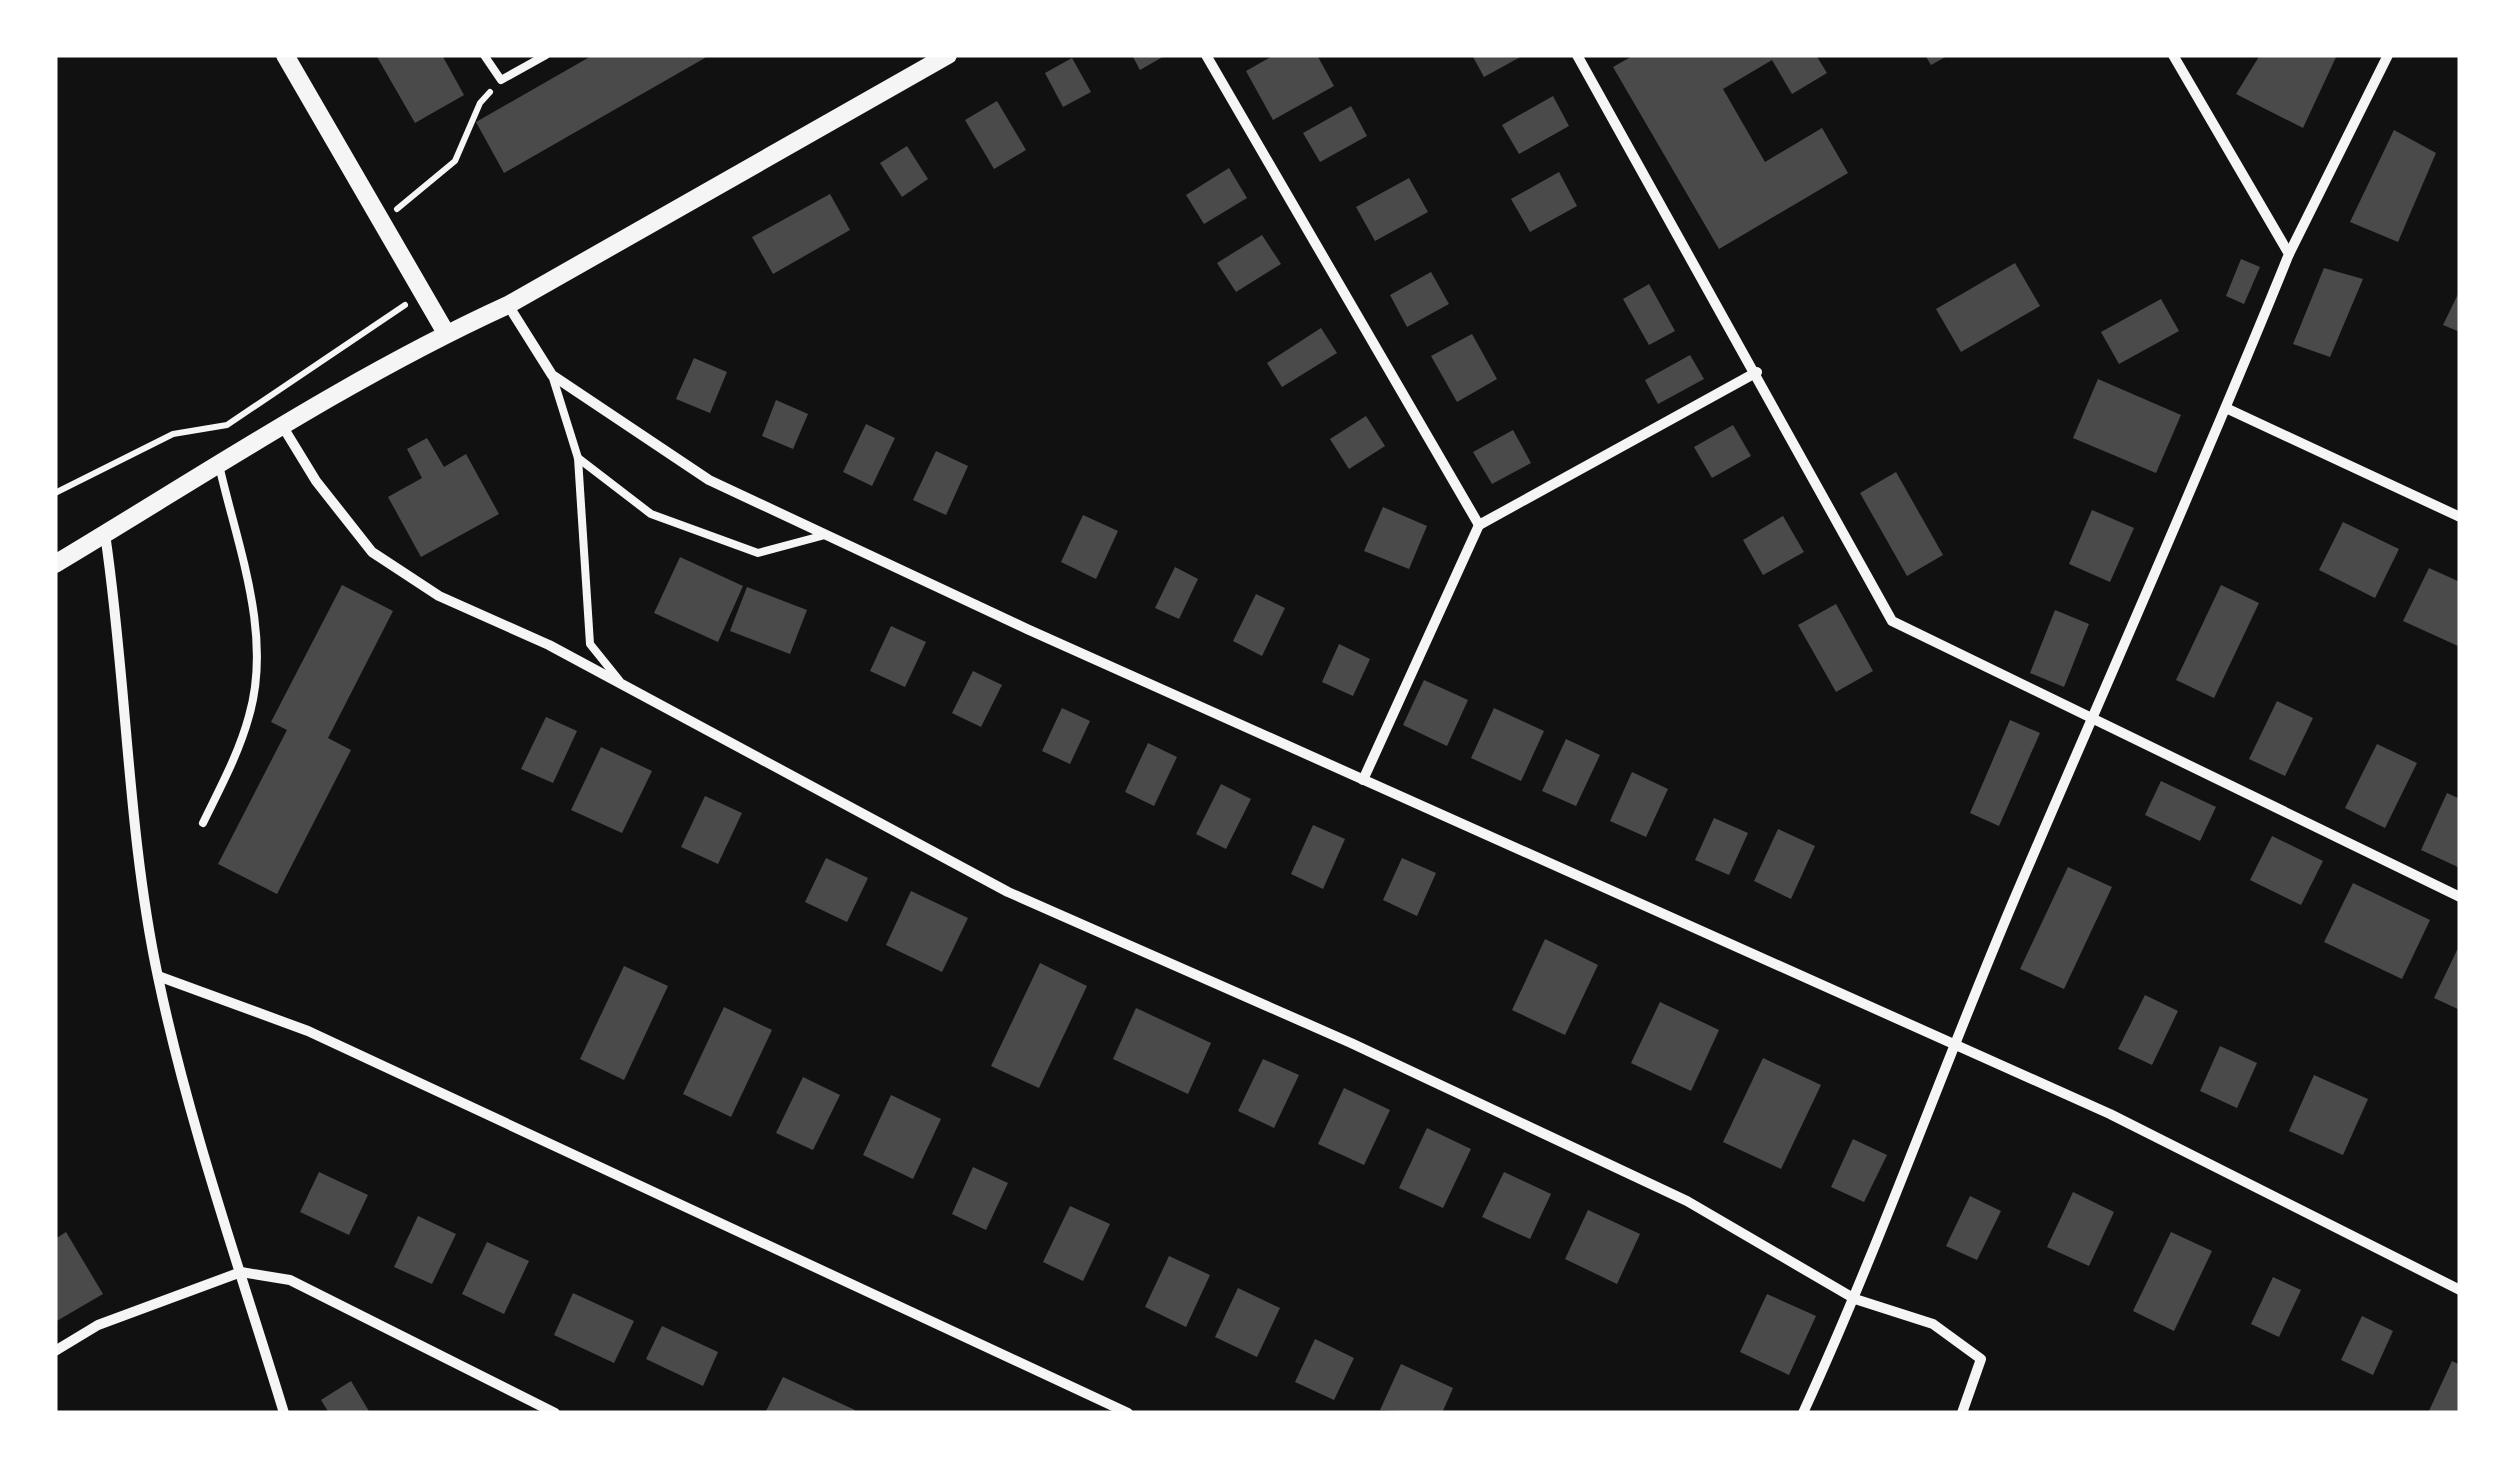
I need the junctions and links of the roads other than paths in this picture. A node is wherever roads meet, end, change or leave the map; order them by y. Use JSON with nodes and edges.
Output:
{"nodes":[{"id":1,"x":285,"y":55,"type":"edge"},
{"id":2,"x":484,"y":55,"type":"edge"},
{"id":3,"x":546,"y":55,"type":"edge"},
{"id":4,"x":948,"y":55,"type":"edge"},
{"id":5,"x":1206,"y":55,"type":"edge"},
{"id":6,"x":1576,"y":55,"type":"edge"},
{"id":7,"x":2173,"y":55,"type":"edge"},
{"id":8,"x":2388,"y":55,"type":"edge"},
{"id":9,"x":2290,"y":254,"type":"junction"},
{"id":10,"x":508,"y":305,"type":"junction"},
{"id":11,"x":446,"y":333,"type":"junction"},
{"id":12,"x":1757,"y":372,"type":"junction"},
{"id":13,"x":552,"y":375,"type":"junction"},
{"id":14,"x":2228,"y":410,"type":"junction"},
{"id":15,"x":282,"y":427,"type":"junction"},
{"id":16,"x":578,"y":458,"type":"junction"},
{"id":17,"x":219,"y":465,"type":"junction"},
{"id":18,"x":2460,"y":517,"type":"edge"},
{"id":19,"x":1479,"y":526,"type":"junction"},
{"id":20,"x":105,"y":534,"type":"junction"},
{"id":21,"x":826,"y":534,"type":"junction"},
{"id":22,"x":55,"y":564,"type":"edge"},
{"id":23,"x":623,"y":685,"type":"junction"},
{"id":24,"x":2093,"y":718,"type":"junction"},
{"id":25,"x":1364,"y":780,"type":"junction"},
{"id":26,"x":203,"y":823,"type":"dead end"},
{"id":27,"x":2460,"y":897,"type":"edge"},
{"id":28,"x":158,"y":976,"type":"junction"},
{"id":29,"x":1956,"y":1045,"type":"junction"},
{"id":30,"x":241,"y":1272,"type":"junction"},
{"id":31,"x":2460,"y":1290,"type":"edge"},
{"id":32,"x":1856,"y":1299,"type":"junction"},
{"id":33,"x":55,"y":1352,"type":"edge"},
{"id":34,"x":284,"y":1413,"type":"edge"},
{"id":35,"x":555,"y":1413,"type":"edge"},
{"id":36,"x":1128,"y":1413,"type":"edge"},
{"id":37,"x":1803,"y":1413,"type":"edge"},
{"id":38,"x":1962,"y":1413,"type":"edge"}],
"edges":[{"from":1,"to":11,"type":"street"},
{"from":2,"to":3,"type":"lane"},
{"from":4,"to":10,"type":"street"},
{"from":5,"to":19,"type":"street"},
{"from":6,"to":12,"type":"street"},
{"from":7,"to":9,"type":"street"},
{"from":8,"to":9,"type":"street"},
{"from":9,"to":14,"type":"street"},
{"from":10,"to":11,"type":"street"},
{"from":10,"to":13,"type":"street"},
{"from":11,"to":15,"type":"street"},
{"from":12,"to":19,"type":"street"},
{"from":12,"to":24,"type":"street"},
{"from":13,"to":16,"type":"lane"},
{"from":13,"to":21,"type":"street"},
{"from":14,"to":18,"type":"street"},
{"from":14,"to":24,"type":"street"},
{"from":15,"to":17,"type":"street"},
{"from":15,"to":23,"type":"street"},
{"from":16,"to":21,"type":"lane"},
{"from":16,"to":23,"type":"lane"},
{"from":17,"to":20,"type":"street"},
{"from":17,"to":26,"type":"lane"},
{"from":19,"to":25,"type":"street"},
{"from":20,"to":22,"type":"street"},
{"from":20,"to":28,"type":"street"},
{"from":21,"to":25,"type":"street"},
{"from":23,"to":32,"type":"street"},
{"from":24,"to":27,"type":"street"},
{"from":24,"to":29,"type":"street"},
{"from":25,"to":29,"type":"street"},
{"from":28,"to":30,"type":"street"},
{"from":28,"to":36,"type":"street"},
{"from":29,"to":31,"type":"street"},
{"from":29,"to":32,"type":"street"},
{"from":30,"to":33,"type":"street"},
{"from":30,"to":34,"type":"street"},
{"from":30,"to":35,"type":"street"},
{"from":32,"to":37,"type":"street"},
{"from":32,"to":38,"type":"street"}]}
